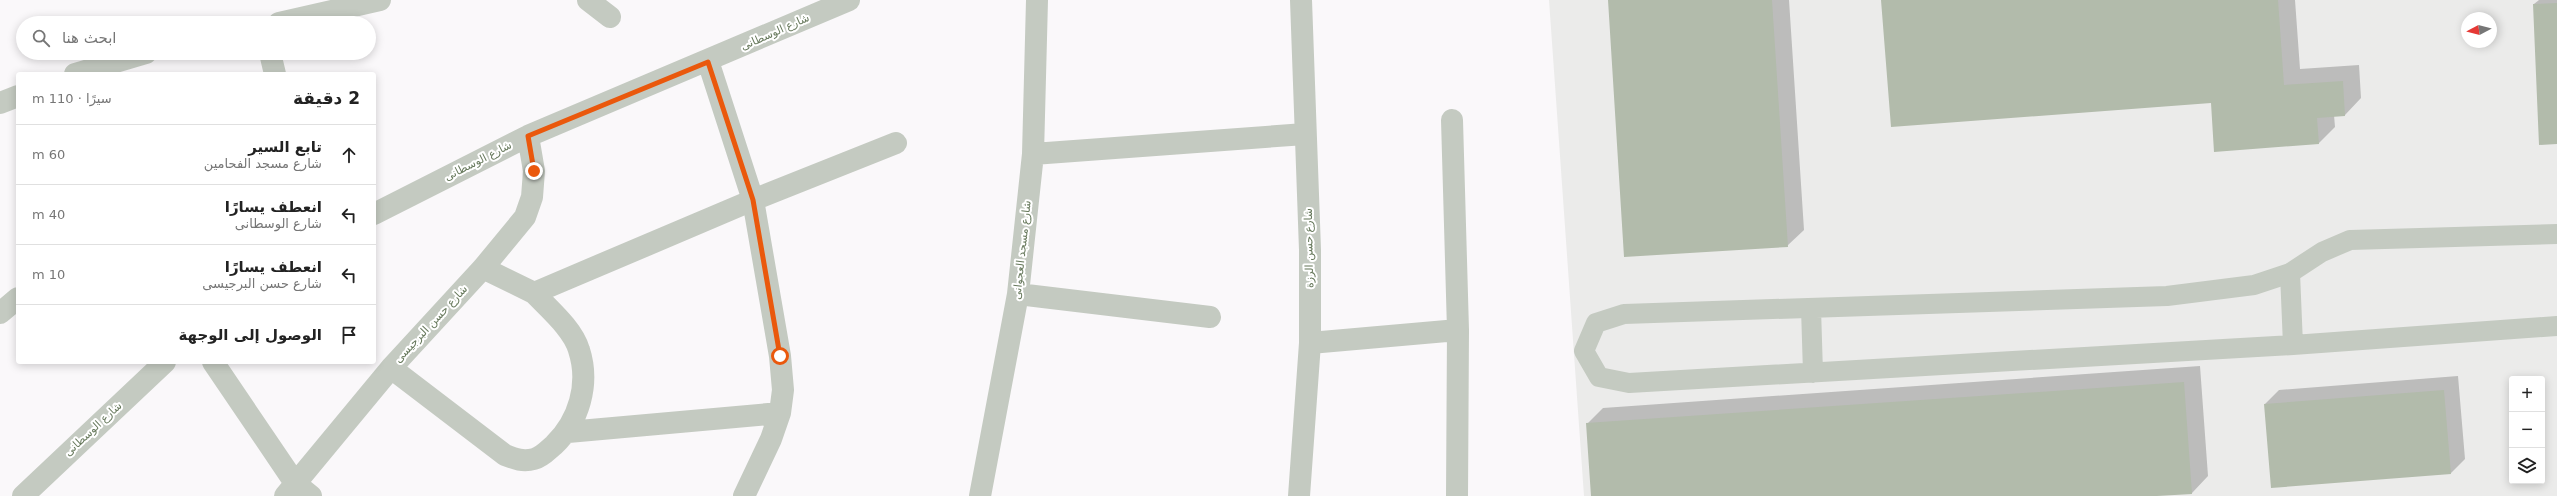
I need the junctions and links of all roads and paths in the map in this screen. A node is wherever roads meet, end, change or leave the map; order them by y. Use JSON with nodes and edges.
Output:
{"nodes":[{"id":1,"x":380,"y":0,"type":"edge"},
{"id":2,"x":588,"y":0,"type":"edge"},
{"id":3,"x":849,"y":0,"type":"edge"},
{"id":4,"x":1037,"y":0,"type":"edge"},
{"id":5,"x":1301,"y":0,"type":"edge"},
{"id":6,"x":310,"y":16,"type":"edge"},
{"id":7,"x":610,"y":18,"type":"dead end"},
{"id":8,"x":122,"y":60,"type":"edge"},
{"id":9,"x":272,"y":60,"type":"edge"},
{"id":10,"x":708,"y":62,"type":"junction"},
{"id":11,"x":82,"y":72,"type":"edge"},
{"id":12,"x":275,"y":72,"type":"edge"},
{"id":13,"x":16,"y":97,"type":"edge"},
{"id":14,"x":0,"y":103,"type":"edge"},
{"id":15,"x":1452,"y":120,"type":"dead end"},
{"id":16,"x":1305,"y":134,"type":"junction"},
{"id":17,"x":528,"y":136,"type":"junction"},
{"id":18,"x":896,"y":143,"type":"dead end"},
{"id":19,"x":1033,"y":154,"type":"junction"},
{"id":20,"x":753,"y":200,"type":"junction"},
{"id":21,"x":376,"y":213,"type":"edge"},
{"id":22,"x":2557,"y":234,"type":"edge"},
{"id":23,"x":483,"y":268,"type":"junction"},
{"id":24,"x":2290,"y":273,"type":"junction"},
{"id":25,"x":534,"y":293,"type":"junction"},
{"id":26,"x":1018,"y":294,"type":"junction"},
{"id":27,"x":16,"y":300,"type":"edge"},
{"id":28,"x":1811,"y":308,"type":"junction"},
{"id":29,"x":0,"y":313,"type":"edge"},
{"id":30,"x":1210,"y":317,"type":"dead end"},
{"id":31,"x":2557,"y":326,"type":"edge"},
{"id":32,"x":1458,"y":330,"type":"junction"},
{"id":33,"x":1310,"y":343,"type":"junction"},
{"id":34,"x":2293,"y":345,"type":"junction"},
{"id":35,"x":163,"y":364,"type":"edge"},
{"id":36,"x":214,"y":364,"type":"edge"},
{"id":37,"x":391,"y":368,"type":"junction"},
{"id":38,"x":1813,"y":373,"type":"junction"},
{"id":39,"x":780,"y":413,"type":"junction"},
{"id":40,"x":568,"y":432,"type":"junction"},
{"id":41,"x":34,"y":492,"type":"edge"},
{"id":42,"x":297,"y":492,"type":"edge"},
{"id":43,"x":744,"y":496,"type":"edge"},
{"id":44,"x":980,"y":496,"type":"edge"},
{"id":45,"x":1299,"y":496,"type":"edge"},
{"id":46,"x":1456,"y":496,"type":"edge"}],
"edges":[{"from":1,"to":6,"type":"street"},
{"from":2,"to":7,"type":"street"},
{"from":3,"to":10,"type":"street","name":"شارع الوسطانى"},
{"from":4,"to":19,"type":"street","name":"شارع مسجد العجوانى"},
{"from":5,"to":16,"type":"street","name":"شارع حسن الرزة"},
{"from":8,"to":11,"type":"street"},
{"from":9,"to":12,"type":"street"},
{"from":10,"to":17,"type":"street","name":"شارع الوسطانى"},
{"from":10,"to":20,"type":"street"},
{"from":13,"to":14,"type":"street"},
{"from":15,"to":32,"type":"street"},
{"from":16,"to":19,"type":"street"},
{"from":16,"to":33,"type":"street","name":"شارع حسن الرزة"},
{"from":17,"to":21,"type":"street","name":"شارع الوسطانى"},
{"from":17,"to":23,"type":"street","name":"شارع حسن البرجيسى"},
{"from":18,"to":20,"type":"street"},
{"from":19,"to":26,"type":"street","name":"شارع مسجد العجوانى"},
{"from":20,"to":25,"type":"street"},
{"from":20,"to":39,"type":"street"},
{"from":22,"to":24,"type":"lane"},
{"from":23,"to":25,"type":"street"},
{"from":23,"to":37,"type":"street","name":"شارع حسن البرجيسى"},
{"from":24,"to":28,"type":"lane"},
{"from":24,"to":34,"type":"lane"},
{"from":25,"to":40,"type":"street"},
{"from":26,"to":30,"type":"street"},
{"from":26,"to":44,"type":"street","name":"شارع مسجد العجوانى"},
{"from":27,"to":29,"type":"street"},
{"from":28,"to":38,"type":"lane"},
{"from":28,"to":38,"type":"lane"},
{"from":31,"to":34,"type":"lane"},
{"from":32,"to":33,"type":"street"},
{"from":32,"to":46,"type":"street"},
{"from":33,"to":45,"type":"street","name":"شارع حسن الرزة"},
{"from":34,"to":38,"type":"lane"},
{"from":35,"to":41,"type":"street","name":"شارع الوسطانى"},
{"from":36,"to":42,"type":"street"},
{"from":37,"to":40,"type":"street"},
{"from":37,"to":42,"type":"street","name":"شارع حسن البرجيسى"},
{"from":39,"to":40,"type":"street"},
{"from":39,"to":43,"type":"street"}]}
